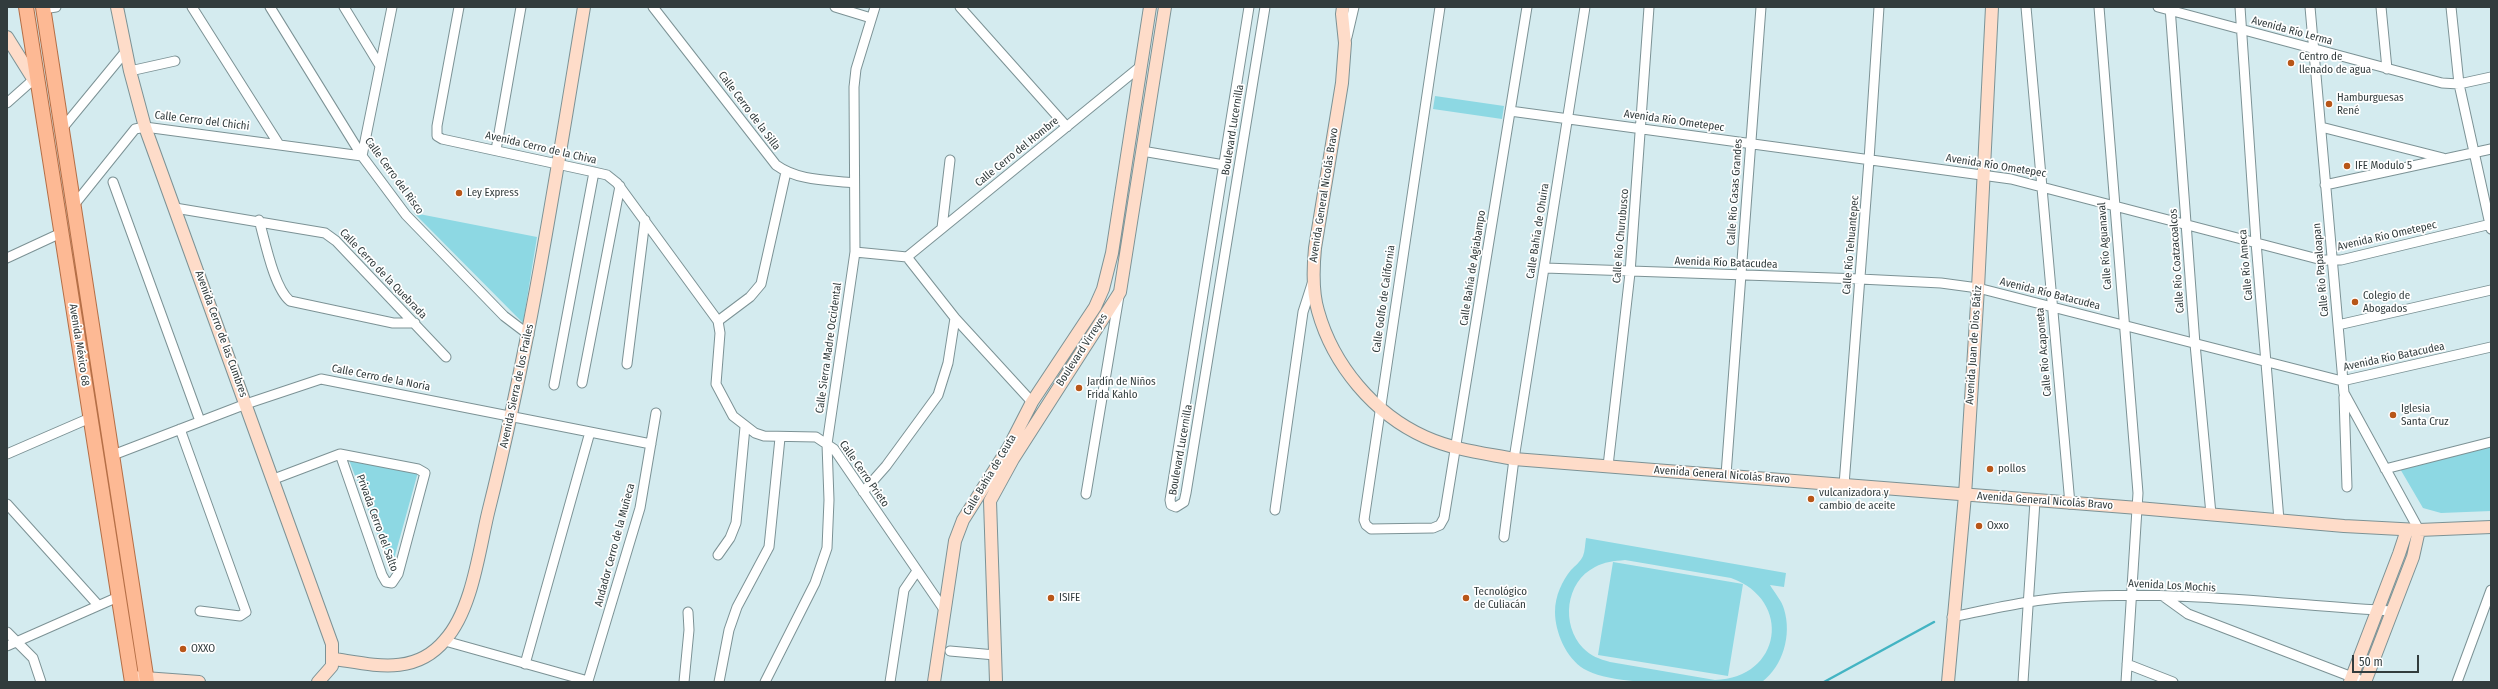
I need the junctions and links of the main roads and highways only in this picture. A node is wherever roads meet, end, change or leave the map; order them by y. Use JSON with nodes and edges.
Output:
{"nodes":[{"id":1,"x":26,"y":7,"type":"edge"},
{"id":2,"x":47,"y":8,"type":"edge"},
{"id":3,"x":64,"y":150,"type":"junction"},
{"id":4,"x":49,"y":154,"type":"junction"},
{"id":5,"x":131,"y":680,"type":"edge"},
{"id":6,"x":147,"y":680,"type":"edge"}],
"edges":[{"from":1,"to":4,"type":"main road","name":"Avenida México 68"},
{"from":2,"to":3,"type":"main road","name":"Avenida México 68"},
{"from":3,"to":4,"type":"main road"},
{"from":3,"to":6,"type":"main road","name":"Avenida México 68"},
{"from":4,"to":5,"type":"main road","name":"Avenida México 68"}]}
